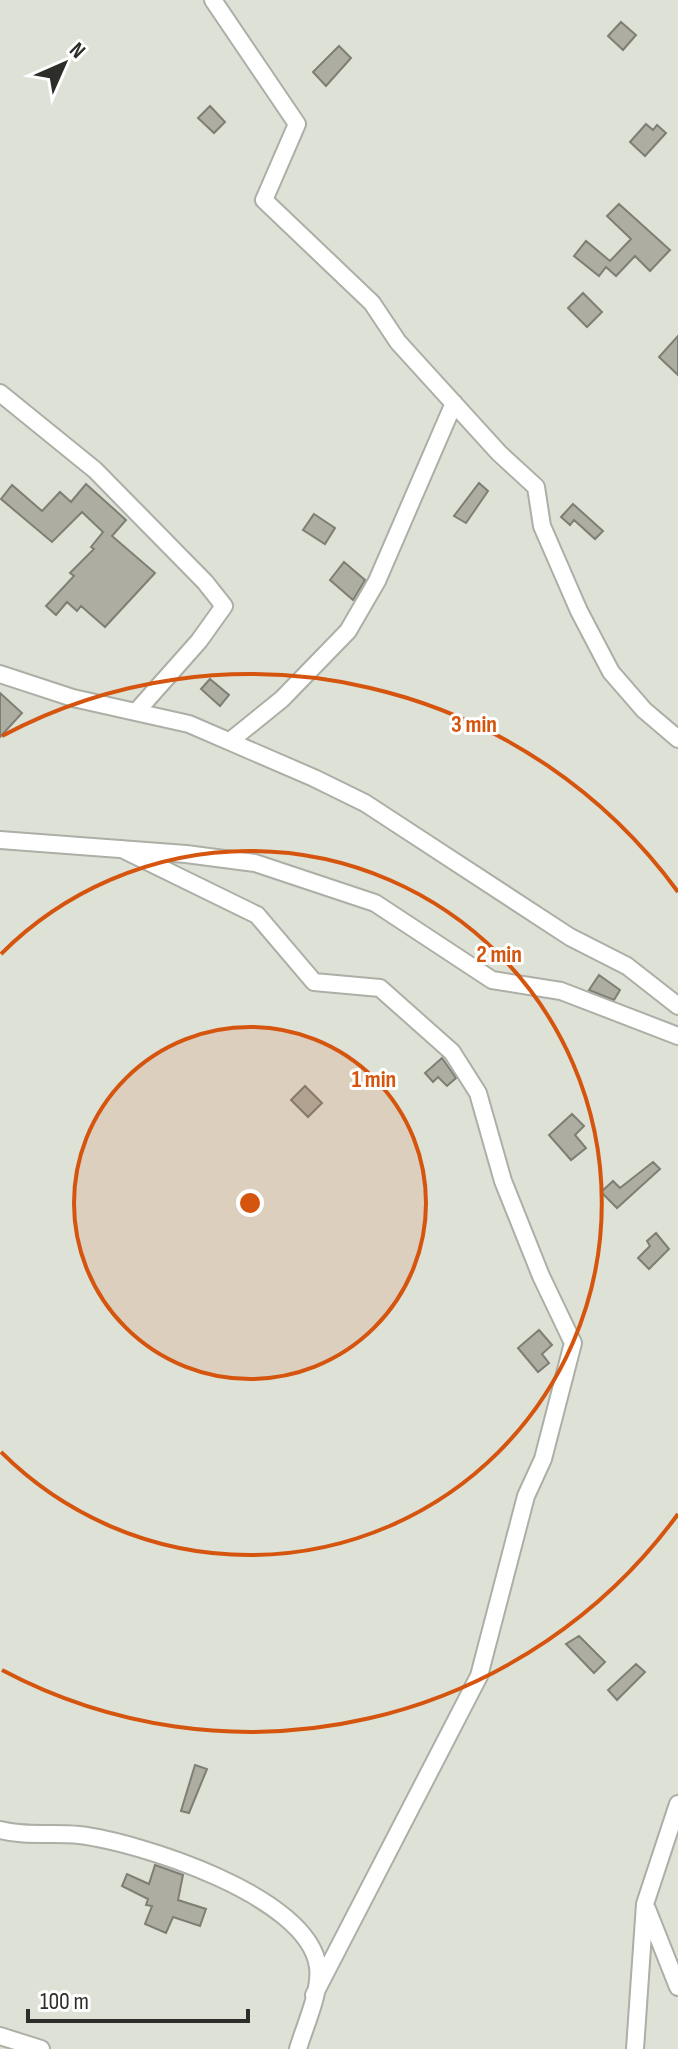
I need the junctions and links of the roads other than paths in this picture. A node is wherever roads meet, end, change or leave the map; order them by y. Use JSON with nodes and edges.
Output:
{"nodes":[{"id":1,"x":213,"y":0,"type":"edge"},
{"id":2,"x":0,"y":393,"type":"edge"},
{"id":3,"x":454,"y":403,"type":"junction"},
{"id":4,"x":0,"y":674,"type":"edge"},
{"id":5,"x":136,"y":712,"type":"junction"},
{"id":6,"x":678,"y":739,"type":"edge"},
{"id":7,"x":230,"y":741,"type":"junction"},
{"id":8,"x":0,"y":840,"type":"edge"},
{"id":9,"x":122,"y":849,"type":"junction"},
{"id":10,"x":678,"y":1006,"type":"edge"},
{"id":11,"x":678,"y":1036,"type":"edge"},
{"id":12,"x":678,"y":1804,"type":"edge"},
{"id":13,"x":0,"y":1830,"type":"edge"},
{"id":14,"x":645,"y":1904,"type":"junction"},
{"id":15,"x":678,"y":1987,"type":"edge"},
{"id":16,"x":314,"y":1995,"type":"junction"},
{"id":17,"x":0,"y":2036,"type":"edge"},
{"id":18,"x":41,"y":2049,"type":"edge"},
{"id":19,"x":298,"y":2049,"type":"edge"},
{"id":20,"x":635,"y":2049,"type":"edge"}],
"edges":[{"from":1,"to":3,"type":"street"},
{"from":2,"to":5,"type":"street"},
{"from":3,"to":6,"type":"street"},
{"from":3,"to":7,"type":"street"},
{"from":4,"to":5,"type":"street"},
{"from":5,"to":7,"type":"street"},
{"from":7,"to":10,"type":"street"},
{"from":8,"to":9,"type":"street"},
{"from":9,"to":11,"type":"street"},
{"from":9,"to":16,"type":"street"},
{"from":12,"to":14,"type":"street"},
{"from":13,"to":16,"type":"street"},
{"from":14,"to":15,"type":"street"},
{"from":14,"to":20,"type":"street"},
{"from":16,"to":19,"type":"street"},
{"from":17,"to":18,"type":"street"}]}
